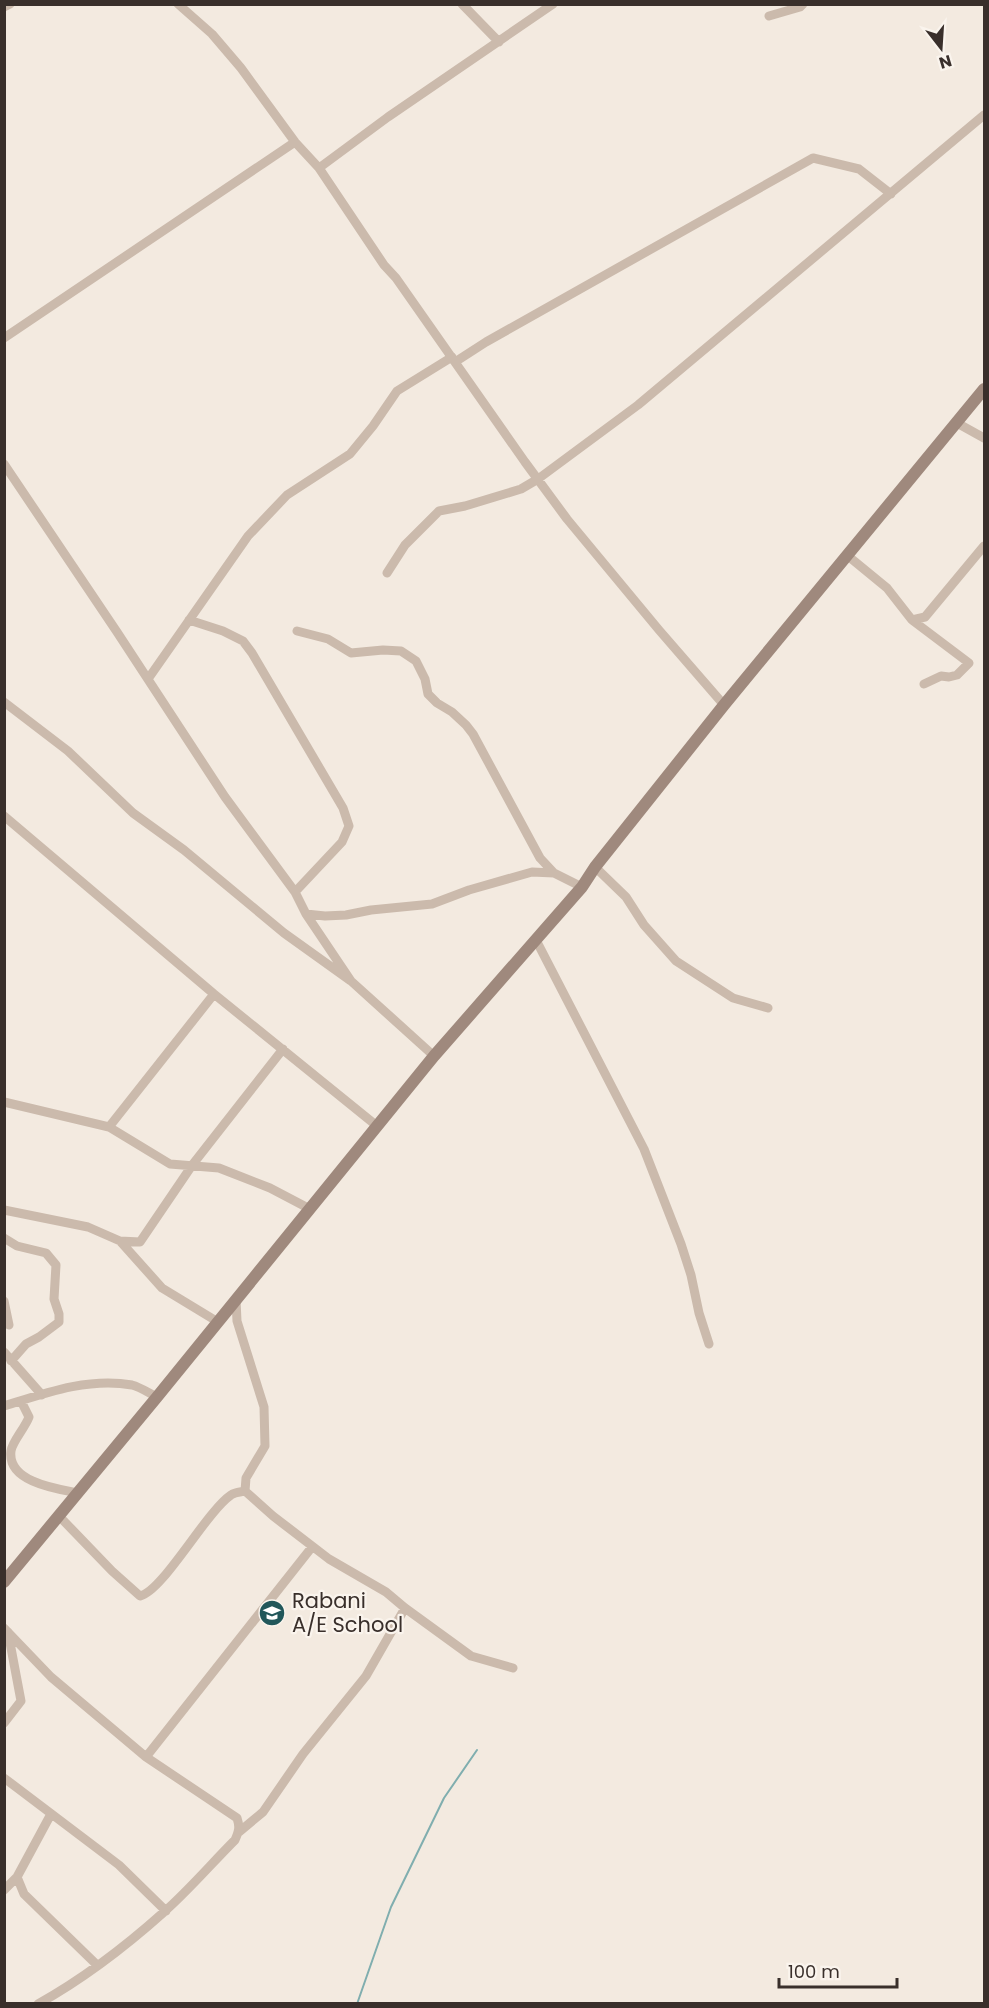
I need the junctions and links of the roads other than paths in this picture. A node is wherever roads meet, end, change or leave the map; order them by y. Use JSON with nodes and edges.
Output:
{"nodes":[{"id":1,"x":10,"y":4,"type":"edge"},
{"id":2,"x":178,"y":4,"type":"edge"},
{"id":3,"x":462,"y":4,"type":"edge"},
{"id":4,"x":553,"y":4,"type":"edge"},
{"id":5,"x":803,"y":4,"type":"edge"},
{"id":6,"x":4,"y":7,"type":"edge"},
{"id":7,"x":769,"y":16,"type":"dead end"},
{"id":8,"x":499,"y":42,"type":"junction"},
{"id":9,"x":984,"y":115,"type":"edge"},
{"id":10,"x":295,"y":142,"type":"junction"},
{"id":11,"x":319,"y":168,"type":"junction"},
{"id":12,"x":891,"y":194,"type":"junction"},
{"id":13,"x":4,"y":338,"type":"edge"},
{"id":14,"x":454,"y":360,"type":"junction"},
{"id":15,"x":984,"y":389,"type":"edge"},
{"id":16,"x":957,"y":423,"type":"junction"},
{"id":17,"x":984,"y":438,"type":"edge"},
{"id":18,"x":4,"y":464,"type":"edge"},
{"id":19,"x":538,"y":479,"type":"junction"},
{"id":20,"x":984,"y":546,"type":"edge"},
{"id":21,"x":848,"y":556,"type":"junction"},
{"id":22,"x":387,"y":573,"type":"dead end"},
{"id":23,"x":189,"y":620,"type":"junction"},
{"id":24,"x":912,"y":620,"type":"junction"},
{"id":25,"x":297,"y":630,"type":"dead end"},
{"id":26,"x":148,"y":679,"type":"junction"},
{"id":27,"x":924,"y":684,"type":"dead end"},
{"id":28,"x":4,"y":702,"type":"edge"},
{"id":29,"x":724,"y":705,"type":"junction"},
{"id":30,"x":4,"y":816,"type":"edge"},
{"id":31,"x":596,"y":867,"type":"junction"},
{"id":32,"x":554,"y":873,"type":"junction"},
{"id":33,"x":582,"y":887,"type":"junction"},
{"id":34,"x":295,"y":892,"type":"junction"},
{"id":35,"x":306,"y":914,"type":"junction"},
{"id":36,"x":536,"y":940,"type":"junction"},
{"id":37,"x":351,"y":981,"type":"junction"},
{"id":38,"x":214,"y":994,"type":"junction"},
{"id":39,"x":768,"y":1008,"type":"dead end"},
{"id":40,"x":283,"y":1049,"type":"junction"},
{"id":41,"x":434,"y":1056,"type":"junction"},
{"id":42,"x":4,"y":1102,"type":"edge"},
{"id":43,"x":377,"y":1126,"type":"junction"},
{"id":44,"x":109,"y":1127,"type":"junction"},
{"id":45,"x":193,"y":1164,"type":"junction"},
{"id":46,"x":310,"y":1209,"type":"junction"},
{"id":47,"x":4,"y":1210,"type":"edge"},
{"id":48,"x":4,"y":1238,"type":"edge"},
{"id":49,"x":120,"y":1241,"type":"junction"},
{"id":50,"x":236,"y":1300,"type":"junction"},
{"id":51,"x":4,"y":1301,"type":"edge"},
{"id":52,"x":218,"y":1322,"type":"junction"},
{"id":53,"x":9,"y":1325,"type":"dead end"},
{"id":54,"x":709,"y":1344,"type":"dead end"},
{"id":55,"x":4,"y":1352,"type":"edge"},
{"id":56,"x":11,"y":1361,"type":"junction"},
{"id":57,"x":42,"y":1395,"type":"junction"},
{"id":58,"x":157,"y":1397,"type":"junction"},
{"id":59,"x":21,"y":1401,"type":"junction"},
{"id":60,"x":4,"y":1406,"type":"edge"},
{"id":61,"x":245,"y":1491,"type":"junction"},
{"id":62,"x":78,"y":1493,"type":"junction"},
{"id":63,"x":59,"y":1516,"type":"junction"},
{"id":64,"x":312,"y":1547,"type":"junction"},
{"id":65,"x":4,"y":1582,"type":"edge"},
{"id":66,"x":405,"y":1608,"type":"junction"},
{"id":67,"x":6,"y":1630,"type":"edge"},
{"id":68,"x":513,"y":1668,"type":"dead end"},
{"id":69,"x":4,"y":1723,"type":"edge"},
{"id":70,"x":146,"y":1757,"type":"junction"},
{"id":71,"x":4,"y":1778,"type":"edge"},
{"id":72,"x":51,"y":1814,"type":"junction"},
{"id":73,"x":239,"y":1832,"type":"junction"},
{"id":74,"x":17,"y":1877,"type":"junction"},
{"id":75,"x":4,"y":1890,"type":"edge"},
{"id":76,"x":166,"y":1911,"type":"junction"},
{"id":77,"x":97,"y":1965,"type":"junction"},
{"id":78,"x":38,"y":2004,"type":"edge"}],
"edges":[{"from":1,"to":6,"type":"street"},
{"from":2,"to":10,"type":"street"},
{"from":3,"to":8,"type":"street"},
{"from":4,"to":8,"type":"street"},
{"from":5,"to":7,"type":"street"},
{"from":8,"to":11,"type":"street"},
{"from":9,"to":12,"type":"street"},
{"from":10,"to":11,"type":"street"},
{"from":10,"to":13,"type":"street"},
{"from":11,"to":14,"type":"street"},
{"from":12,"to":14,"type":"street"},
{"from":12,"to":19,"type":"street"},
{"from":14,"to":19,"type":"street"},
{"from":14,"to":23,"type":"street"},
{"from":15,"to":16,"type":"main road"},
{"from":16,"to":17,"type":"street"},
{"from":16,"to":21,"type":"main road"},
{"from":18,"to":26,"type":"street"},
{"from":19,"to":22,"type":"street"},
{"from":19,"to":29,"type":"street"},
{"from":20,"to":24,"type":"street"},
{"from":21,"to":24,"type":"street"},
{"from":21,"to":29,"type":"main road"},
{"from":23,"to":26,"type":"street"},
{"from":23,"to":34,"type":"street"},
{"from":24,"to":27,"type":"street"},
{"from":25,"to":32,"type":"street"},
{"from":26,"to":34,"type":"street"},
{"from":28,"to":37,"type":"street"},
{"from":29,"to":31,"type":"main road"},
{"from":30,"to":38,"type":"street"},
{"from":31,"to":33,"type":"main road"},
{"from":31,"to":39,"type":"street"},
{"from":32,"to":33,"type":"street"},
{"from":32,"to":35,"type":"street"},
{"from":33,"to":36,"type":"main road"},
{"from":34,"to":35,"type":"street"},
{"from":35,"to":37,"type":"street"},
{"from":36,"to":41,"type":"main road"},
{"from":36,"to":54,"type":"street"},
{"from":37,"to":41,"type":"street"},
{"from":38,"to":40,"type":"street"},
{"from":38,"to":44,"type":"street"},
{"from":40,"to":43,"type":"street"},
{"from":40,"to":45,"type":"street"},
{"from":41,"to":43,"type":"main road"},
{"from":42,"to":44,"type":"street"},
{"from":43,"to":46,"type":"main road"},
{"from":44,"to":45,"type":"street"},
{"from":45,"to":46,"type":"street"},
{"from":45,"to":49,"type":"street"},
{"from":46,"to":50,"type":"main road"},
{"from":47,"to":49,"type":"street"},
{"from":48,"to":56,"type":"street"},
{"from":49,"to":52,"type":"street"},
{"from":50,"to":52,"type":"main road"},
{"from":50,"to":61,"type":"street"},
{"from":51,"to":53,"type":"street"},
{"from":52,"to":58,"type":"main road"},
{"from":55,"to":56,"type":"street"},
{"from":56,"to":57,"type":"street"},
{"from":57,"to":58,"type":"street"},
{"from":57,"to":59,"type":"street"},
{"from":58,"to":62,"type":"main road"},
{"from":59,"to":60,"type":"street"},
{"from":59,"to":62,"type":"street"},
{"from":61,"to":63,"type":"street"},
{"from":61,"to":64,"type":"street"},
{"from":62,"to":63,"type":"main road"},
{"from":63,"to":65,"type":"main road"},
{"from":64,"to":66,"type":"street"},
{"from":64,"to":70,"type":"street"},
{"from":66,"to":68,"type":"street"},
{"from":66,"to":73,"type":"street"},
{"from":67,"to":69,"type":"street"},
{"from":67,"to":70,"type":"street"},
{"from":70,"to":73,"type":"street"},
{"from":71,"to":72,"type":"street"},
{"from":72,"to":74,"type":"street"},
{"from":72,"to":76,"type":"street"},
{"from":73,"to":76,"type":"street"},
{"from":74,"to":75,"type":"street"},
{"from":74,"to":77,"type":"street"},
{"from":76,"to":77,"type":"street"},
{"from":77,"to":78,"type":"street"}]}
